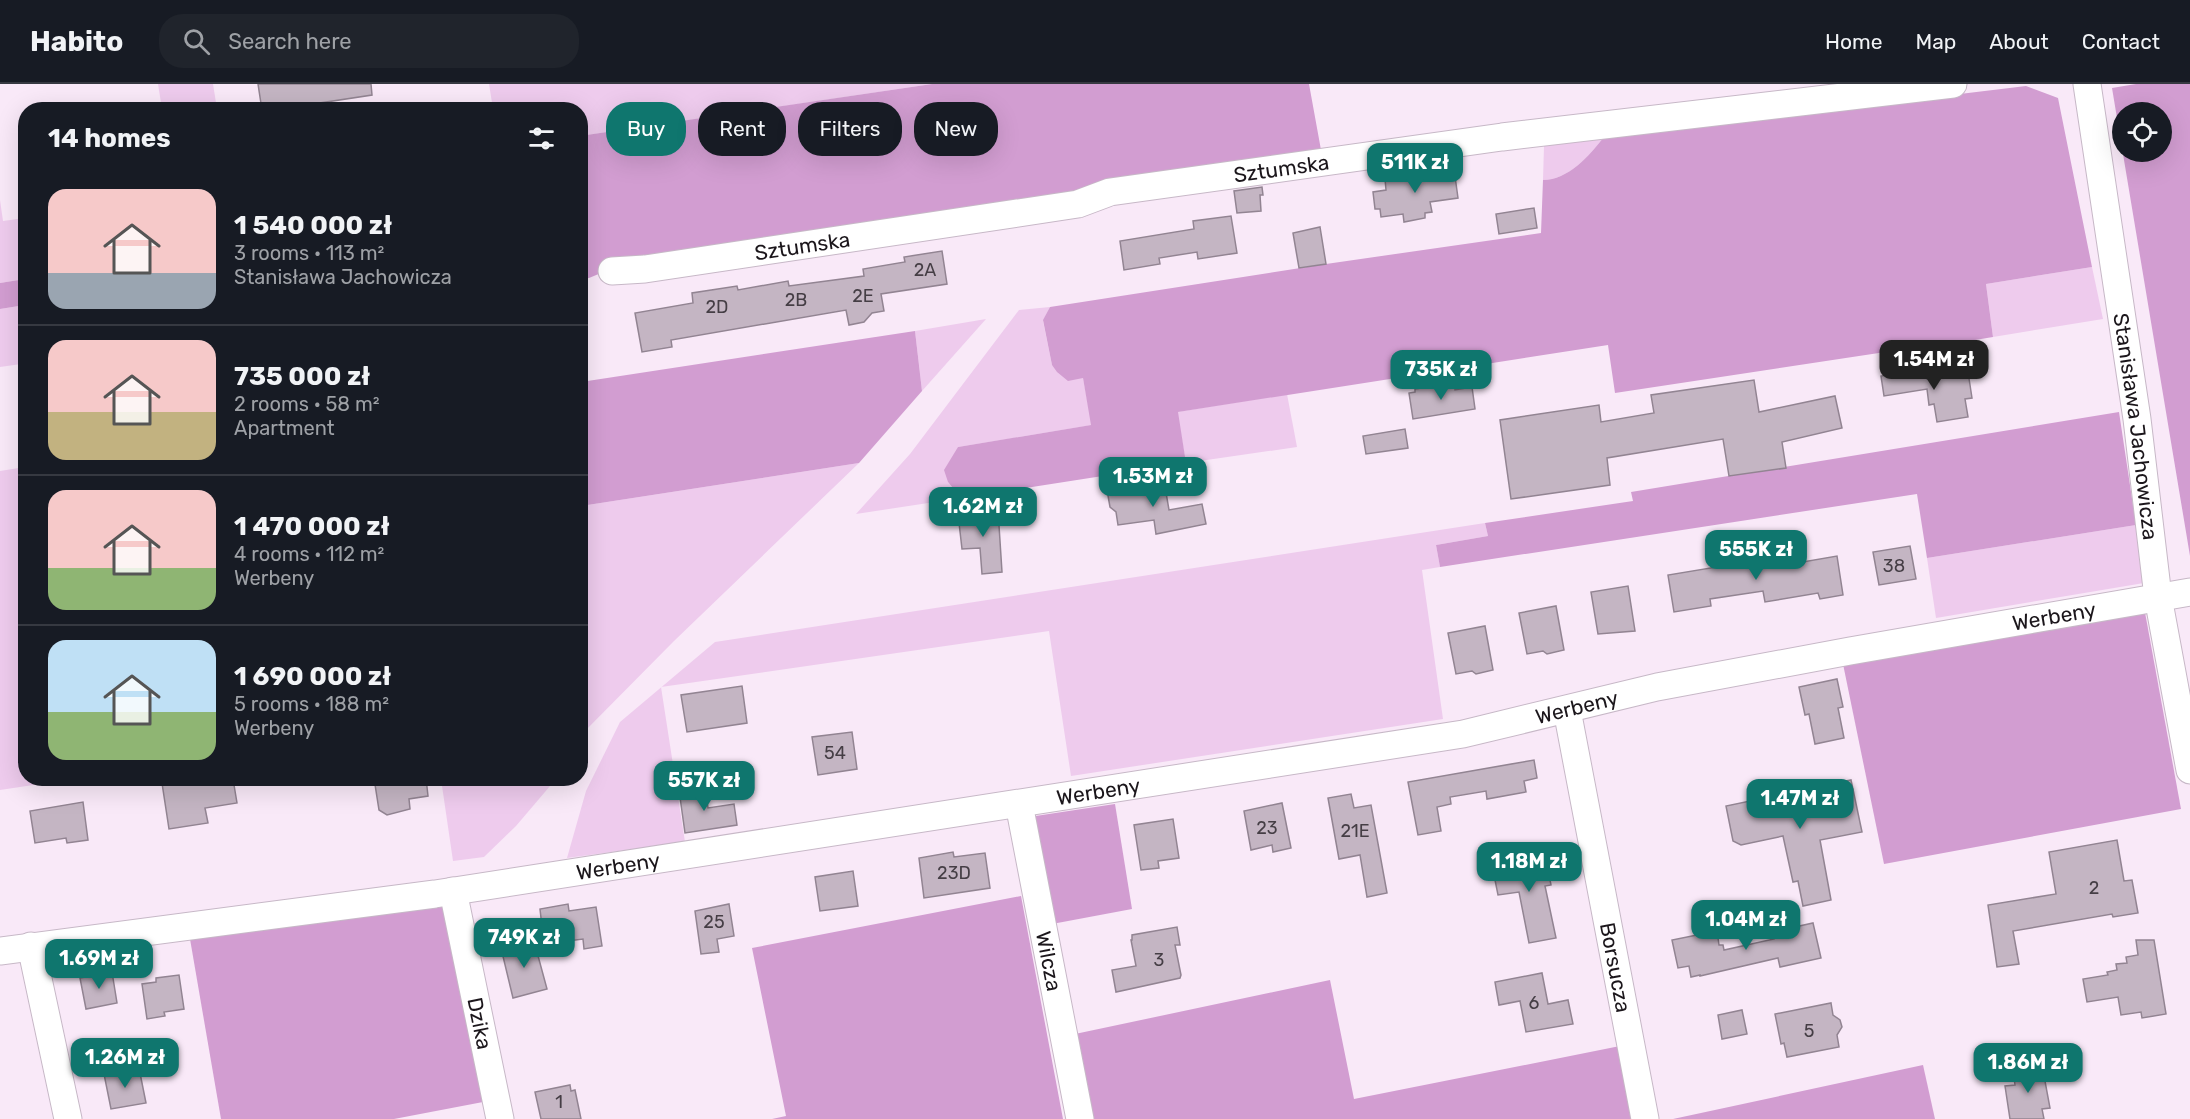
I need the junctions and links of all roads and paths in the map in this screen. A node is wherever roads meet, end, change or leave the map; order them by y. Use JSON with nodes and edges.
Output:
{"nodes":[{"id":1,"x":1953,"y":84,"type":"edge"},
{"id":2,"x":2087,"y":84,"type":"edge"},
{"id":3,"x":612,"y":271,"type":"dead end"},
{"id":4,"x":2190,"y":592,"type":"edge"},
{"id":5,"x":2158,"y":597,"type":"junction"},
{"id":6,"x":1568,"y":710,"type":"junction"},
{"id":7,"x":2190,"y":770,"type":"edge"},
{"id":8,"x":1019,"y":804,"type":"junction"},
{"id":9,"x":453,"y":891,"type":"junction"},
{"id":10,"x":31,"y":946,"type":"junction"},
{"id":11,"x":0,"y":951,"type":"edge"},
{"id":12,"x":68,"y":1119,"type":"edge"},
{"id":13,"x":500,"y":1119,"type":"edge"},
{"id":14,"x":1080,"y":1119,"type":"edge"},
{"id":15,"x":1645,"y":1119,"type":"edge"}],
"edges":[{"from":1,"to":3,"type":"street","name":"Sztumska"},
{"from":2,"to":5,"type":"street","name":"Stanisława Jachowicza"},
{"from":4,"to":5,"type":"street","name":"Werbeny"},
{"from":5,"to":6,"type":"street","name":"Werbeny"},
{"from":5,"to":7,"type":"street","name":"Stanisława Jachowicza"},
{"from":6,"to":8,"type":"street","name":"Werbeny"},
{"from":6,"to":15,"type":"street","name":"Borsucza"},
{"from":8,"to":9,"type":"street","name":"Werbeny"},
{"from":8,"to":14,"type":"street","name":"Wilcza"},
{"from":9,"to":10,"type":"street","name":"Werbeny"},
{"from":9,"to":13,"type":"street","name":"Dzika"},
{"from":10,"to":11,"type":"street","name":"Werbeny"},
{"from":10,"to":12,"type":"street"}]}
